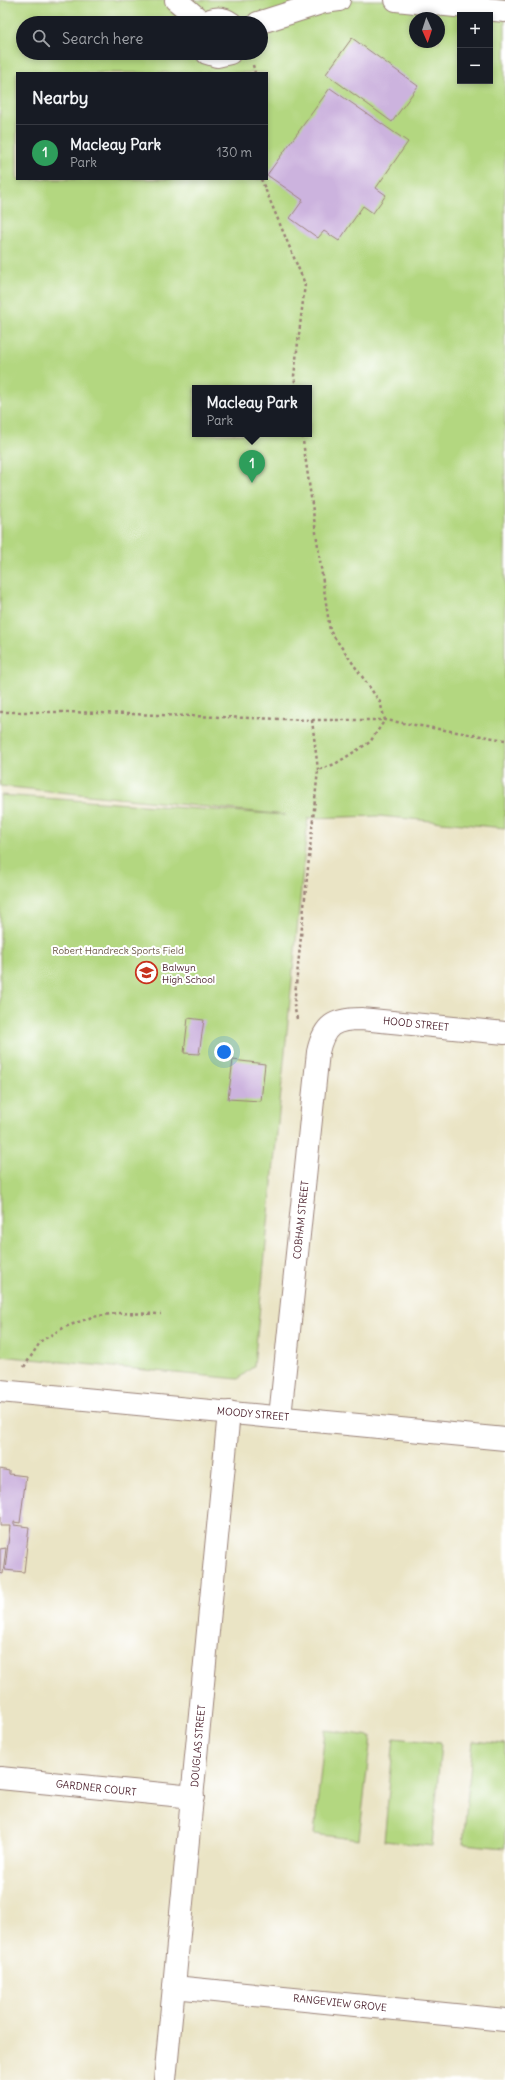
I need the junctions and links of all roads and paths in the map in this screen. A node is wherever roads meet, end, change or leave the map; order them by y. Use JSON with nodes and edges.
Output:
{"nodes":[{"id":1,"x":176,"y":0,"type":"edge"},
{"id":2,"x":339,"y":0,"type":"edge"},
{"id":3,"x":396,"y":0,"type":"edge"},
{"id":4,"x":505,"y":11,"type":"edge"},
{"id":5,"x":195,"y":16,"type":"edge"},
{"id":6,"x":268,"y":20,"type":"edge"},
{"id":7,"x":261,"y":180,"type":"edge"},
{"id":8,"x":296,"y":385,"type":"edge"},
{"id":9,"x":302,"y":437,"type":"edge"},
{"id":10,"x":0,"y":712,"type":"edge"},
{"id":11,"x":312,"y":720,"type":"junction"},
{"id":12,"x":385,"y":720,"type":"junction"},
{"id":13,"x":505,"y":740,"type":"edge"},
{"id":14,"x":318,"y":770,"type":"junction"},
{"id":15,"x":298,"y":1019,"type":"dead end"},
{"id":16,"x":328,"y":1027,"type":"joint"},
{"id":17,"x":505,"y":1033,"type":"edge"},
{"id":18,"x":161,"y":1314,"type":"dead end"},
{"id":19,"x":6,"y":1391,"type":"edge"},
{"id":20,"x":229,"y":1412,"type":"junction"},
{"id":21,"x":280,"y":1416,"type":"junction"},
{"id":22,"x":505,"y":1439,"type":"edge"},
{"id":23,"x":0,"y":1778,"type":"edge"},
{"id":24,"x":193,"y":1797,"type":"junction"},
{"id":25,"x":174,"y":1987,"type":"junction"},
{"id":26,"x":505,"y":2020,"type":"edge"},
{"id":27,"x":165,"y":2080,"type":"edge"}],
"edges":[{"from":1,"to":5,"type":"street"},
{"from":2,"to":6,"type":"street"},
{"from":3,"to":4,"type":"street"},
{"from":7,"to":8,"type":"path"},
{"from":9,"to":12,"type":"path"},
{"from":10,"to":11,"type":"path"},
{"from":11,"to":12,"type":"path"},
{"from":11,"to":14,"type":"path"},
{"from":12,"to":13,"type":"path"},
{"from":12,"to":14,"type":"path"},
{"from":14,"to":15,"type":"path"},
{"from":16,"to":17,"type":"street","name":"HOOD STREET"},
{"from":16,"to":21,"type":"street","name":"COBHAM STREET"},
{"from":18,"to":19,"type":"path"},
{"from":19,"to":20,"type":"street","name":"MOODY STREET"},
{"from":20,"to":21,"type":"street","name":"MOODY STREET"},
{"from":20,"to":24,"type":"street","name":"DOUGLAS STREET"},
{"from":21,"to":22,"type":"street","name":"MOODY STREET"},
{"from":23,"to":24,"type":"street","name":"GARDNER COURT"},
{"from":24,"to":25,"type":"street","name":"DOUGLAS STREET"},
{"from":25,"to":26,"type":"street","name":"RANGEVIEW GROVE"},
{"from":25,"to":27,"type":"street","name":"DOUGLAS STREET"}]}
